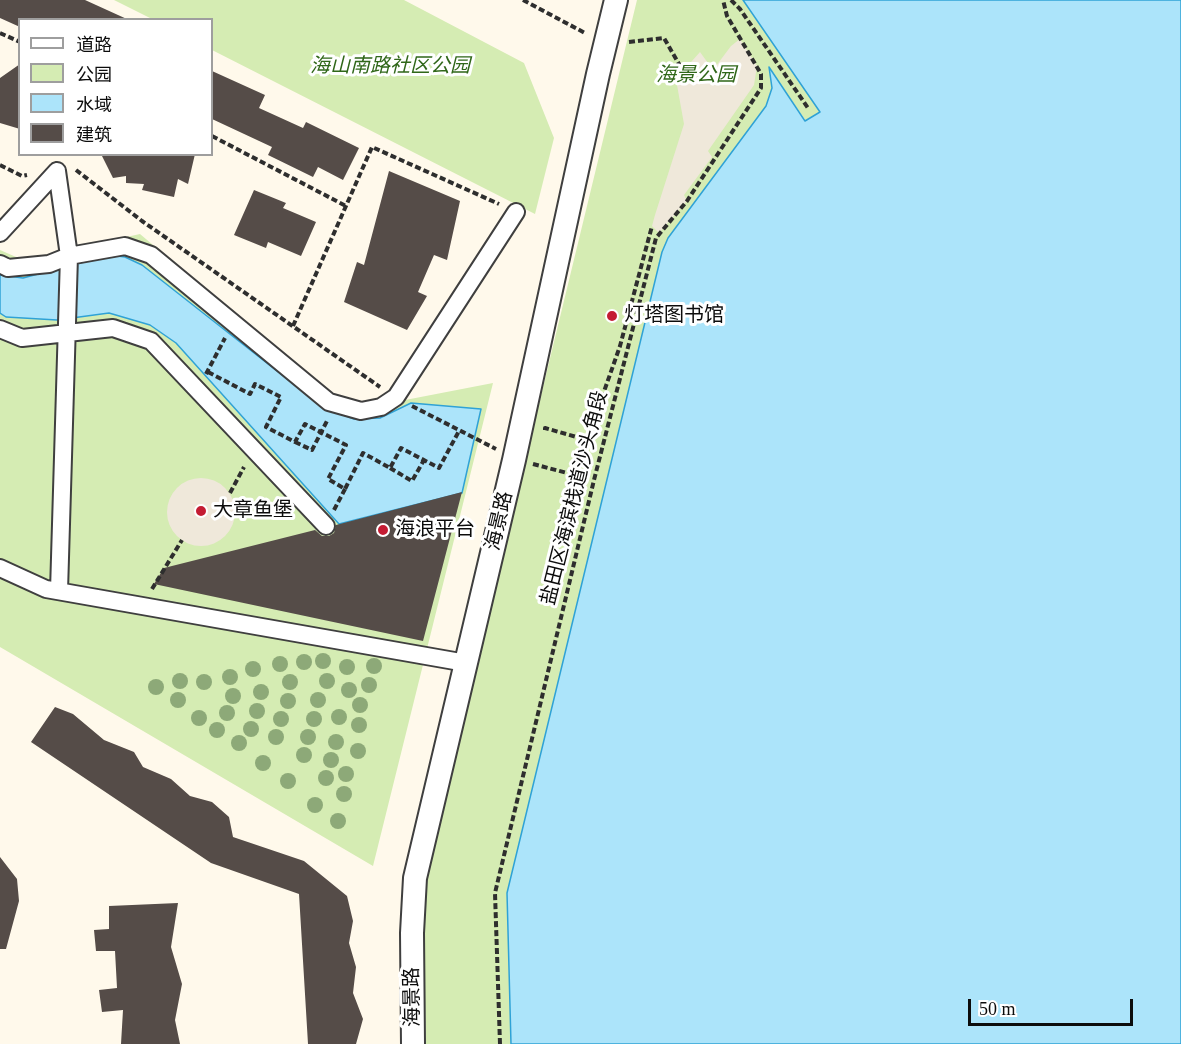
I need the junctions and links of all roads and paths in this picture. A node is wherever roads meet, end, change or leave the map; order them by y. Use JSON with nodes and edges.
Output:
{"nodes":[{"id":1,"x":523,"y":0,"type":"edge"},
{"id":2,"x":616,"y":0,"type":"edge"},
{"id":3,"x":723,"y":0,"type":"edge"},
{"id":4,"x":731,"y":0,"type":"edge"},
{"id":5,"x":0,"y":33,"type":"edge"},
{"id":6,"x":18,"y":41,"type":"edge"},
{"id":7,"x":605,"y":44,"type":"junction"},
{"id":8,"x":683,"y":71,"type":"dead end"},
{"id":9,"x":808,"y":108,"type":"dead end"},
{"id":10,"x":213,"y":137,"type":"edge"},
{"id":11,"x":0,"y":165,"type":"edge"},
{"id":12,"x":57,"y":171,"type":"junction"},
{"id":13,"x":346,"y":206,"type":"junction"},
{"id":14,"x":516,"y":212,"type":"joint"},
{"id":15,"x":652,"y":226,"type":"dead end"},
{"id":16,"x":0,"y":233,"type":"edge"},
{"id":17,"x":69,"y":256,"type":"junction"},
{"id":18,"x":0,"y":264,"type":"edge"},
{"id":19,"x":232,"y":324,"type":"junction"},
{"id":20,"x":293,"y":326,"type":"junction"},
{"id":21,"x":0,"y":329,"type":"edge"},
{"id":22,"x":66,"y":330,"type":"junction"},
{"id":23,"x":207,"y":372,"type":"junction"},
{"id":24,"x":198,"y":390,"type":"junction"},
{"id":25,"x":396,"y":398,"type":"junction"},
{"id":26,"x":336,"y":404,"type":"junction"},
{"id":27,"x":459,"y":431,"type":"junction"},
{"id":28,"x":321,"y":432,"type":"junction"},
{"id":29,"x":543,"y":437,"type":"dead end"},
{"id":30,"x":483,"y":441,"type":"dead end"},
{"id":31,"x":295,"y":442,"type":"junction"},
{"id":32,"x":254,"y":449,"type":"junction"},
{"id":33,"x":537,"y":456,"type":"dead end"},
{"id":34,"x":424,"y":460,"type":"junction"},
{"id":35,"x":535,"y":465,"type":"dead end"},
{"id":36,"x":543,"y":467,"type":"dead end"},
{"id":37,"x":390,"y":468,"type":"junction"},
{"id":38,"x":586,"y":477,"type":"dead end"},
{"id":39,"x":230,"y":493,"type":"dead end"},
{"id":40,"x":326,"y":526,"type":"dead end"},
{"id":41,"x":182,"y":540,"type":"dead end"},
{"id":42,"x":0,"y":568,"type":"edge"},
{"id":43,"x":59,"y":591,"type":"junction"},
{"id":44,"x":142,"y":605,"type":"junction"},
{"id":45,"x":466,"y":663,"type":"junction"},
{"id":46,"x":413,"y":1044,"type":"edge"},
{"id":47,"x":500,"y":1044,"type":"edge"}],
"edges":[{"from":1,"to":7,"type":"path"},
{"from":2,"to":7,"type":"street","name":"海景路"},
{"from":3,"to":47,"type":"path","name":"盐田区海滨栈道沙头角段"},
{"from":4,"to":9,"type":"path"},
{"from":5,"to":6,"type":"path"},
{"from":7,"to":8,"type":"path"},
{"from":7,"to":45,"type":"street","name":"海景路"},
{"from":10,"to":13,"type":"path"},
{"from":11,"to":12,"type":"path"},
{"from":12,"to":16,"type":"street"},
{"from":12,"to":17,"type":"street"},
{"from":12,"to":20,"type":"path"},
{"from":13,"to":14,"type":"path"},
{"from":13,"to":20,"type":"path"},
{"from":14,"to":25,"type":"street"},
{"from":15,"to":29,"type":"path"},
{"from":17,"to":18,"type":"street"},
{"from":17,"to":19,"type":"street"},
{"from":17,"to":22,"type":"street"},
{"from":19,"to":23,"type":"path"},
{"from":19,"to":26,"type":"street"},
{"from":20,"to":25,"type":"path"},
{"from":21,"to":22,"type":"street"},
{"from":22,"to":24,"type":"street"},
{"from":22,"to":43,"type":"street"},
{"from":23,"to":24,"type":"path"},
{"from":23,"to":31,"type":"path"},
{"from":24,"to":32,"type":"street"},
{"from":25,"to":26,"type":"street"},
{"from":25,"to":27,"type":"path"},
{"from":26,"to":28,"type":"path"},
{"from":27,"to":30,"type":"path"},
{"from":27,"to":34,"type":"path"},
{"from":28,"to":31,"type":"path"},
{"from":28,"to":31,"type":"path"},
{"from":28,"to":37,"type":"path"},
{"from":32,"to":39,"type":"path"},
{"from":32,"to":40,"type":"street"},
{"from":33,"to":35,"type":"path"},
{"from":34,"to":37,"type":"path"},
{"from":34,"to":37,"type":"path"},
{"from":36,"to":38,"type":"path"},
{"from":41,"to":44,"type":"path"},
{"from":42,"to":43,"type":"street"},
{"from":43,"to":44,"type":"street"},
{"from":44,"to":45,"type":"street"},
{"from":45,"to":46,"type":"street","name":"海景路"}]}
